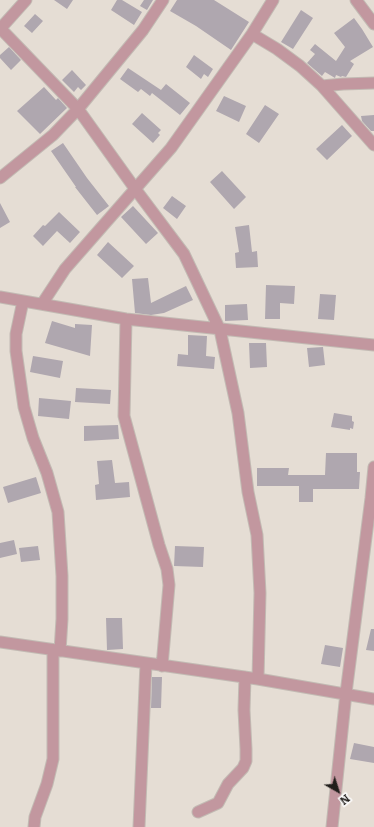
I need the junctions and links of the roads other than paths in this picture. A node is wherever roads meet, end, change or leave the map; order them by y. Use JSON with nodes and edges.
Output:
{"nodes":[{"id":1,"x":26,"y":0,"type":"edge"},
{"id":2,"x":163,"y":0,"type":"edge"},
{"id":3,"x":273,"y":0,"type":"edge"},
{"id":4,"x":356,"y":0,"type":"edge"},
{"id":5,"x":374,"y":24,"type":"edge"},
{"id":6,"x":0,"y":28,"type":"edge"},
{"id":7,"x":252,"y":34,"type":"junction"},
{"id":8,"x":374,"y":83,"type":"edge"},
{"id":9,"x":322,"y":86,"type":"junction"},
{"id":10,"x":78,"y":109,"type":"junction"},
{"id":11,"x":374,"y":145,"type":"edge"},
{"id":12,"x":0,"y":178,"type":"edge"},
{"id":13,"x":136,"y":190,"type":"junction"},
{"id":14,"x":0,"y":297,"type":"edge"},
{"id":15,"x":23,"y":301,"type":"junction"},
{"id":16,"x":42,"y":304,"type":"junction"},
{"id":17,"x":126,"y":319,"type":"junction"},
{"id":18,"x":220,"y":330,"type":"junction"},
{"id":19,"x":374,"y":345,"type":"edge"},
{"id":20,"x":374,"y":467,"type":"edge"},
{"id":21,"x":0,"y":642,"type":"edge"},
{"id":22,"x":56,"y":650,"type":"junction"},
{"id":23,"x":146,"y":664,"type":"junction"},
{"id":24,"x":162,"y":666,"type":"junction"},
{"id":25,"x":245,"y":677,"type":"junction"},
{"id":26,"x":258,"y":679,"type":"junction"},
{"id":27,"x":346,"y":694,"type":"junction"},
{"id":28,"x":374,"y":699,"type":"edge"},
{"id":29,"x":198,"y":812,"type":"dead end"},
{"id":30,"x":34,"y":827,"type":"edge"},
{"id":31,"x":139,"y":827,"type":"edge"},
{"id":32,"x":332,"y":827,"type":"edge"}],
"edges":[{"from":1,"to":6,"type":"street"},
{"from":2,"to":10,"type":"street"},
{"from":3,"to":7,"type":"street"},
{"from":4,"to":5,"type":"street"},
{"from":6,"to":10,"type":"street"},
{"from":7,"to":9,"type":"street"},
{"from":7,"to":13,"type":"street"},
{"from":8,"to":9,"type":"street"},
{"from":9,"to":11,"type":"street"},
{"from":10,"to":12,"type":"street"},
{"from":10,"to":13,"type":"street"},
{"from":13,"to":16,"type":"street"},
{"from":13,"to":18,"type":"street"},
{"from":14,"to":15,"type":"street"},
{"from":15,"to":16,"type":"street"},
{"from":15,"to":22,"type":"street"},
{"from":16,"to":17,"type":"street"},
{"from":17,"to":18,"type":"street"},
{"from":17,"to":24,"type":"street"},
{"from":18,"to":19,"type":"street"},
{"from":18,"to":26,"type":"street"},
{"from":20,"to":27,"type":"street"},
{"from":21,"to":22,"type":"street"},
{"from":22,"to":23,"type":"street"},
{"from":22,"to":30,"type":"street"},
{"from":23,"to":24,"type":"street"},
{"from":23,"to":31,"type":"street"},
{"from":24,"to":25,"type":"street"},
{"from":25,"to":26,"type":"street"},
{"from":25,"to":29,"type":"street"},
{"from":26,"to":27,"type":"street"},
{"from":27,"to":28,"type":"street"},
{"from":27,"to":32,"type":"street"}]}
